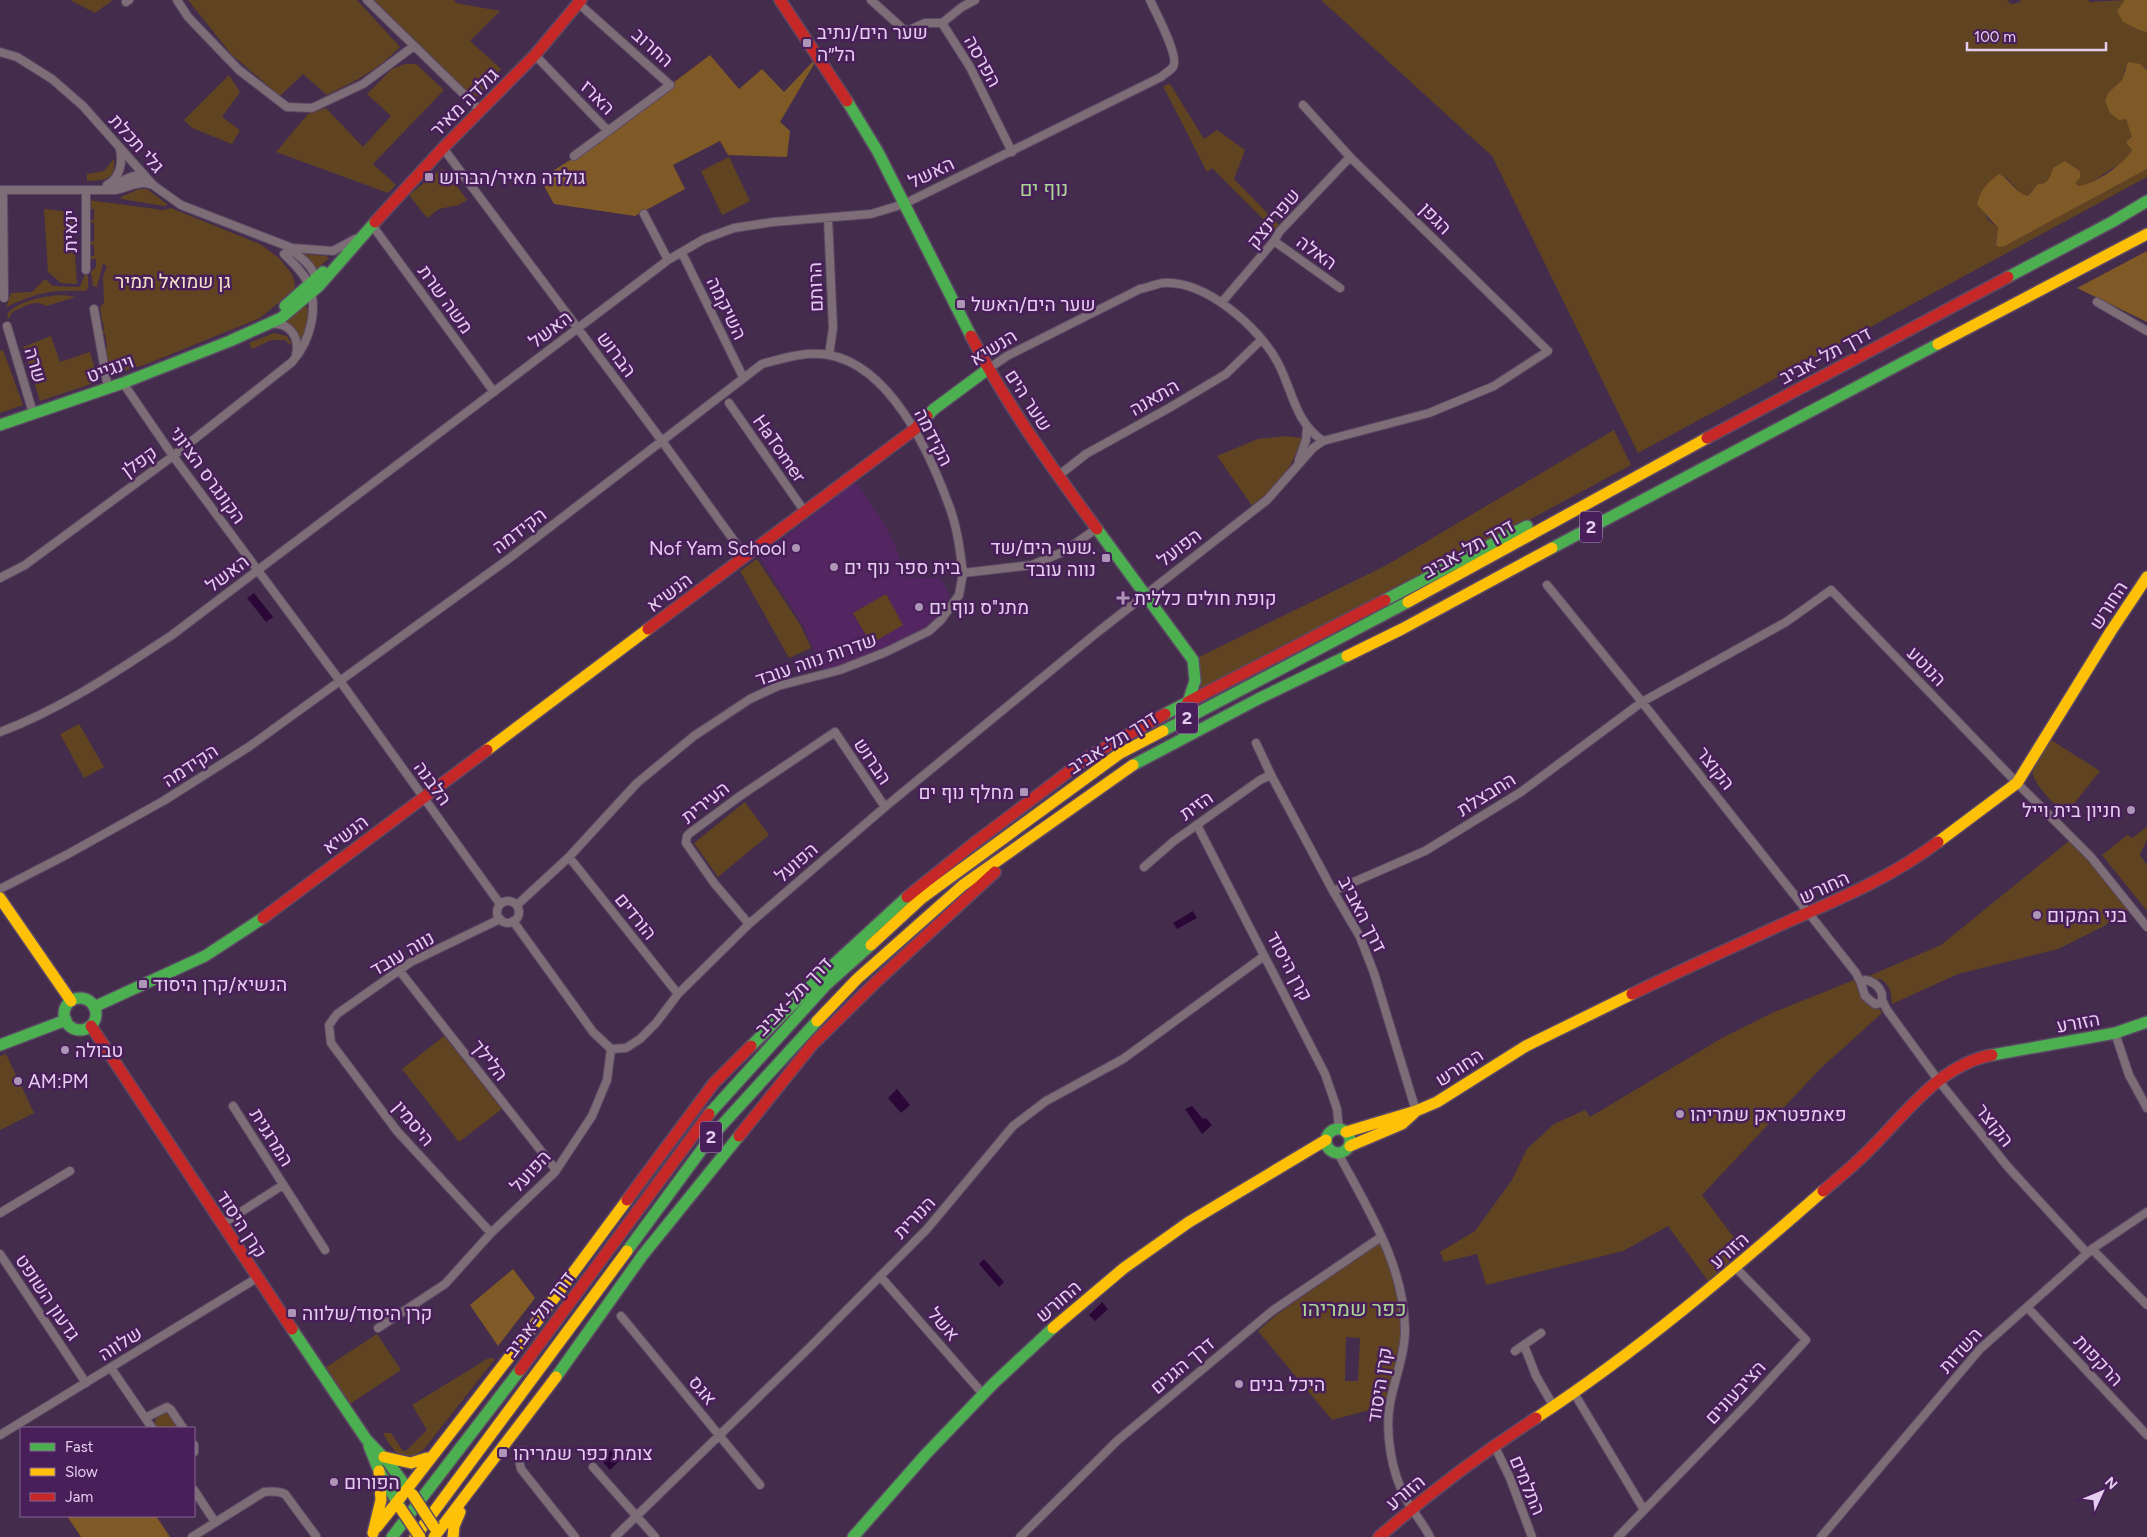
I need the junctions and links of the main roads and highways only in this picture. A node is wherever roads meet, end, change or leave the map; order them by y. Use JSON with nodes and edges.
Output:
{"nodes":[{"id":1,"x":780,"y":0,"type":"edge"},
{"id":2,"x":580,"y":1,"type":"edge"},
{"id":3,"x":2147,"y":201,"type":"edge"},
{"id":4,"x":371,"y":226,"type":"junction"},
{"id":5,"x":2147,"y":234,"type":"edge"},
{"id":6,"x":309,"y":291,"type":"junction"},
{"id":7,"x":230,"y":341,"type":"junction"},
{"id":8,"x":988,"y":370,"type":"junction"},
{"id":9,"x":0,"y":425,"type":"edge"},
{"id":10,"x":1688,"y":448,"type":"junction"},
{"id":11,"x":2147,"y":578,"type":"edge"},
{"id":12,"x":1188,"y":702,"type":"junction"},
{"id":13,"x":1042,"y":830,"type":"junction"},
{"id":14,"x":0,"y":898,"type":"edge"},
{"id":15,"x":71,"y":1001,"type":"junction"},
{"id":16,"x":94,"y":1007,"type":"junction"},
{"id":17,"x":66,"y":1020,"type":"junction"},
{"id":18,"x":2147,"y":1022,"type":"edge"},
{"id":19,"x":91,"y":1026,"type":"junction"},
{"id":20,"x":0,"y":1045,"type":"edge"},
{"id":21,"x":1416,"y":1111,"type":"junction"},
{"id":22,"x":1343,"y":1130,"type":"junction"},
{"id":23,"x":1326,"y":1140,"type":"junction"},
{"id":24,"x":1350,"y":1146,"type":"junction"},
{"id":25,"x":366,"y":1440,"type":"junction"},
{"id":26,"x":433,"y":1454,"type":"junction"},
{"id":27,"x":382,"y":1456,"type":"junction"},
{"id":28,"x":379,"y":1471,"type":"junction"},
{"id":29,"x":410,"y":1492,"type":"junction"},
{"id":30,"x":468,"y":1493,"type":"junction"},
{"id":31,"x":399,"y":1505,"type":"junction"},
{"id":32,"x":436,"y":1534,"type":"edge"},
{"id":33,"x":371,"y":1535,"type":"edge"},
{"id":34,"x":392,"y":1537,"type":"edge"},
{"id":35,"x":415,"y":1537,"type":"edge"},
{"id":36,"x":420,"y":1537,"type":"edge"},
{"id":37,"x":453,"y":1537,"type":"edge"},
{"id":38,"x":853,"y":1537,"type":"edge"},
{"id":39,"x":1378,"y":1537,"type":"edge"}],
"edges":[{"from":1,"to":8,"type":"main road","name":"שער הים"},
{"from":2,"to":4,"type":"main road","name":"גולדה מאיר"},
{"from":3,"to":10,"type":"main road","name":"דרך תל-אביב","number":"2"},
{"from":4,"to":6,"type":"main road","name":"גולדה מאיר"},
{"from":4,"to":6,"type":"main road","name":"גולדה מאיר"},
{"from":5,"to":13,"type":"main road","name":"דרך תל-אביב","number":"2"},
{"from":6,"to":7,"type":"main road","name":"וינגייט"},
{"from":6,"to":7,"type":"main road","name":"וינגייט"},
{"from":7,"to":9,"type":"main road","name":"וינגייט"},
{"from":8,"to":12,"type":"main road","name":"שער הים"},
{"from":8,"to":16,"type":"main road","name":"הנשיא"},
{"from":10,"to":12,"type":"main road"},
{"from":10,"to":34,"type":"main road","name":"דרך תל-אביב","number":"2"},
{"from":11,"to":21,"type":"main road","name":"החורש"},
{"from":12,"to":26,"type":"main road"},
{"from":13,"to":30,"type":"main road"},
{"from":13,"to":35,"type":"main road","name":"דרך תל-אביב","number":"2"},
{"from":14,"to":15,"type":"main road"},
{"from":15,"to":16,"type":"main road"},
{"from":15,"to":17,"type":"main road"},
{"from":16,"to":19,"type":"main road"},
{"from":17,"to":19,"type":"main road"},
{"from":17,"to":20,"type":"main road"},
{"from":18,"to":39,"type":"main road","name":"הזורע"},
{"from":19,"to":25,"type":"main road","name":"קרן היסוד"},
{"from":21,"to":22,"type":"main road","name":"החורש"},
{"from":21,"to":24,"type":"main road","name":"החורש"},
{"from":22,"to":23,"type":"main road"},
{"from":22,"to":24,"type":"main road"},
{"from":23,"to":24,"type":"main road"},
{"from":23,"to":38,"type":"main road","name":"החורש"},
{"from":25,"to":27,"type":"main road","name":"קרן היסוד"},
{"from":25,"to":28,"type":"main road","name":"קרן היסוד"},
{"from":26,"to":27,"type":"main road"},
{"from":26,"to":29,"type":"main road"},
{"from":27,"to":29,"type":"main road","name":"קרן היסוד"},
{"from":28,"to":31,"type":"main road","name":"קרן היסוד"},
{"from":28,"to":33,"type":"main road"},
{"from":29,"to":31,"type":"main road"},
{"from":29,"to":32,"type":"main road","name":"קרן היסוד","bridge":true},
{"from":30,"to":32,"type":"main road"},
{"from":30,"to":37,"type":"main road"},
{"from":31,"to":33,"type":"main road"},
{"from":31,"to":36,"type":"main road","name":"קרן היסוד","bridge":true}]}
